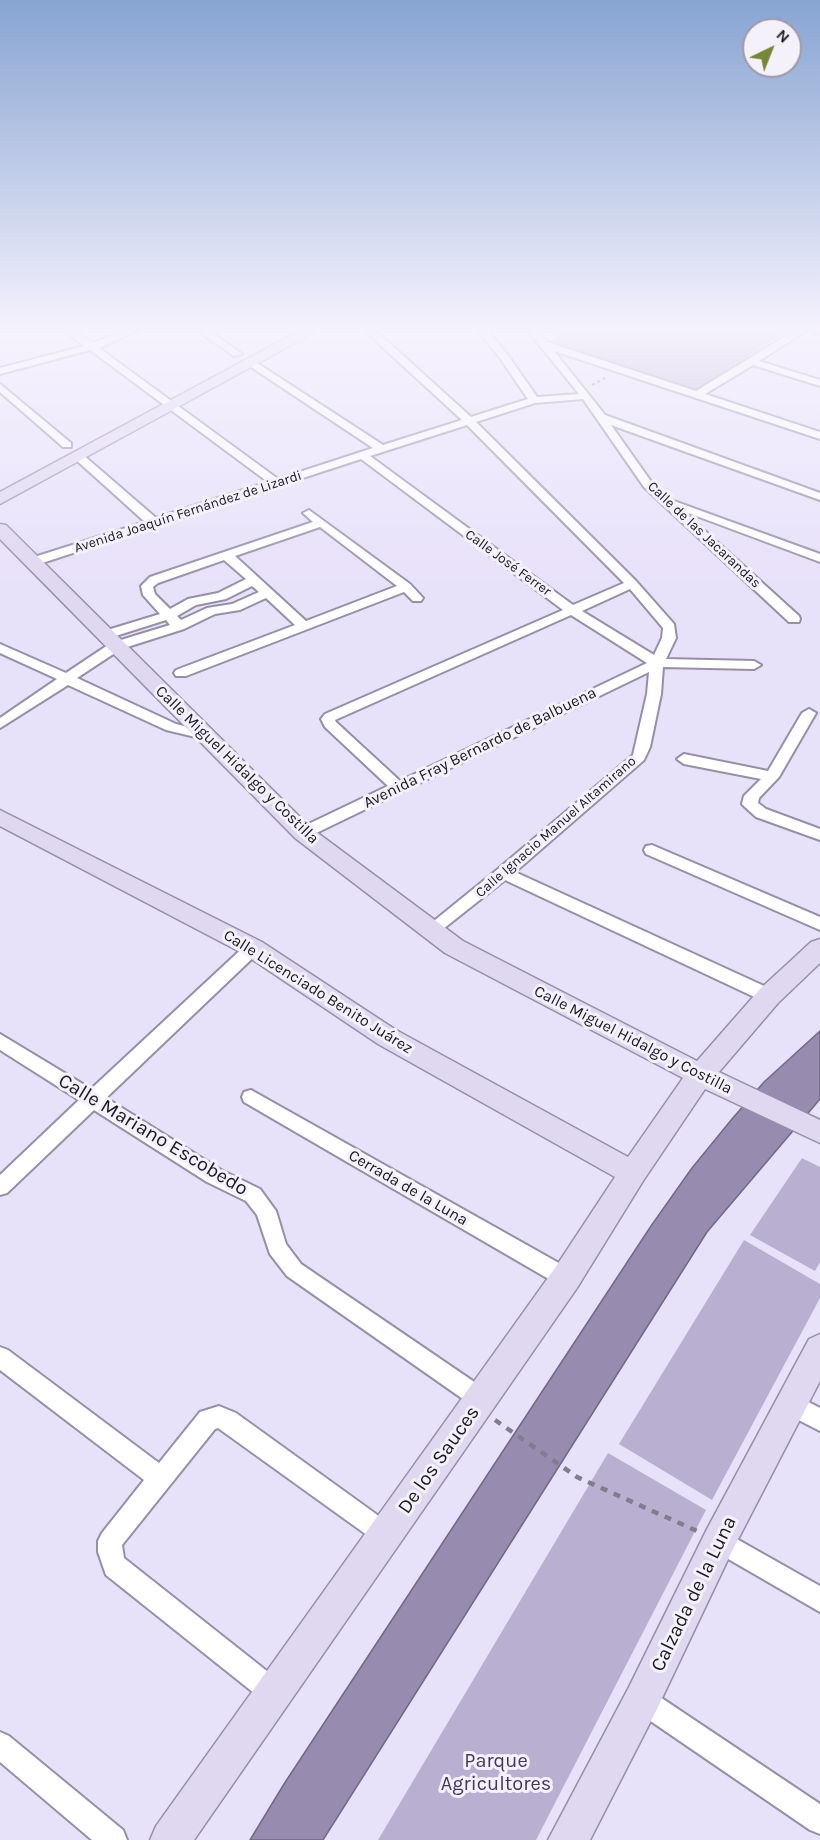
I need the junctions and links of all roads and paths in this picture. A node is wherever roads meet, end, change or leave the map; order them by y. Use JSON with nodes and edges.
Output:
{"nodes":[{"id":1,"x":34,"y":417,"type":"edge"},
{"id":2,"x":125,"y":417,"type":"edge"},
{"id":3,"x":145,"y":417,"type":"edge"},
{"id":4,"x":187,"y":417,"type":"edge"},
{"id":5,"x":333,"y":417,"type":"edge"},
{"id":6,"x":464,"y":417,"type":"edge"},
{"id":7,"x":485,"y":417,"type":"edge"},
{"id":8,"x":763,"y":417,"type":"edge"},
{"id":9,"x":603,"y":418,"type":"joint"},
{"id":10,"x":470,"y":422,"type":"junction"},
{"id":11,"x":820,"y":436,"type":"edge"},
{"id":12,"x":383,"y":450,"type":"junction"},
{"id":13,"x":72,"y":451,"type":"junction"},
{"id":14,"x":48,"y":456,"type":"dead end"},
{"id":15,"x":363,"y":456,"type":"junction"},
{"id":16,"x":277,"y":484,"type":"junction"},
{"id":17,"x":820,"y":497,"type":"edge"},
{"id":18,"x":0,"y":499,"type":"edge"},
{"id":19,"x":664,"y":500,"type":"junction"},
{"id":20,"x":309,"y":513,"type":"dead end"},
{"id":21,"x":154,"y":523,"type":"junction"},
{"id":22,"x":321,"y":523,"type":"junction"},
{"id":23,"x":0,"y":529,"type":"edge"},
{"id":24,"x":226,"y":555,"type":"junction"},
{"id":25,"x":820,"y":558,"type":"edge"},
{"id":26,"x":32,"y":562,"type":"junction"},
{"id":27,"x":254,"y":580,"type":"junction"},
{"id":28,"x":632,"y":584,"type":"junction"},
{"id":29,"x":406,"y":587,"type":"junction"},
{"id":30,"x":268,"y":593,"type":"junction"},
{"id":31,"x":417,"y":598,"type":"dead end"},
{"id":32,"x":573,"y":611,"type":"junction"},
{"id":33,"x":169,"y":615,"type":"junction"},
{"id":34,"x":794,"y":620,"type":"dead end"},
{"id":35,"x":179,"y":626,"type":"junction"},
{"id":36,"x":304,"y":626,"type":"junction"},
{"id":37,"x":111,"y":640,"type":"junction"},
{"id":38,"x":0,"y":648,"type":"edge"},
{"id":39,"x":657,"y":663,"type":"junction"},
{"id":40,"x":754,"y":665,"type":"dead end"},
{"id":41,"x":181,"y":673,"type":"dead end"},
{"id":42,"x":67,"y":679,"type":"junction"},
{"id":43,"x":809,"y":713,"type":"dead end"},
{"id":44,"x":0,"y":724,"type":"edge"},
{"id":45,"x":204,"y":735,"type":"junction"},
{"id":46,"x":684,"y":759,"type":"dead end"},
{"id":47,"x":772,"y":777,"type":"junction"},
{"id":48,"x":399,"y":787,"type":"junction"},
{"id":49,"x":0,"y":817,"type":"edge"},
{"id":50,"x":303,"y":833,"type":"junction"},
{"id":51,"x":820,"y":835,"type":"edge"},
{"id":52,"x":652,"y":850,"type":"dead end"},
{"id":53,"x":504,"y":873,"type":"junction"},
{"id":54,"x":820,"y":924,"type":"edge"},
{"id":55,"x":432,"y":929,"type":"junction"},
{"id":56,"x":253,"y":948,"type":"junction"},
{"id":57,"x":820,"y":948,"type":"edge"},
{"id":58,"x":769,"y":996,"type":"junction"},
{"id":59,"x":0,"y":1041,"type":"edge"},
{"id":60,"x":700,"y":1076,"type":"junction"},
{"id":61,"x":251,"y":1097,"type":"dead end"},
{"id":62,"x":93,"y":1099,"type":"junction"},
{"id":63,"x":820,"y":1132,"type":"edge"},
{"id":64,"x":633,"y":1173,"type":"junction"},
{"id":65,"x":0,"y":1187,"type":"edge"},
{"id":66,"x":566,"y":1278,"type":"junction"},
{"id":67,"x":820,"y":1349,"type":"edge"},
{"id":68,"x":0,"y":1358,"type":"edge"},
{"id":69,"x":481,"y":1399,"type":"junction"},
{"id":70,"x":805,"y":1412,"type":"edge"},
{"id":71,"x":510,"y":1430,"type":"dead end"},
{"id":72,"x":160,"y":1478,"type":"junction"},
{"id":73,"x":386,"y":1535,"type":"junction"},
{"id":74,"x":719,"y":1542,"type":"junction"},
{"id":75,"x":820,"y":1600,"type":"edge"},
{"id":76,"x":273,"y":1692,"type":"junction"},
{"id":77,"x":642,"y":1700,"type":"junction"},
{"id":78,"x":0,"y":1745,"type":"edge"},
{"id":79,"x":820,"y":1820,"type":"edge"},
{"id":80,"x":113,"y":1840,"type":"edge"},
{"id":81,"x":170,"y":1840,"type":"edge"},
{"id":82,"x":568,"y":1840,"type":"edge"}],
"edges":[{"from":1,"to":13,"type":"street"},
{"from":2,"to":13,"type":"main road"},
{"from":3,"to":13,"type":"main road"},
{"from":4,"to":16,"type":"street"},
{"from":5,"to":12,"type":"street"},
{"from":6,"to":10,"type":"street","name":"Calle Ignacio Manuel Altamirano"},
{"from":7,"to":10,"type":"street","name":"Avenida Joaquín Fernández de Lizardi"},
{"from":8,"to":11,"type":"street"},
{"from":9,"to":17,"type":"street"},
{"from":9,"to":19,"type":"street","name":"Calle de las Jacarandas"},
{"from":10,"to":12,"type":"street","name":"Avenida Joaquín Fernández de Lizardi"},
{"from":10,"to":28,"type":"street","name":"Calle Ignacio Manuel Altamirano"},
{"from":12,"to":15,"type":"street","name":"Avenida Joaquín Fernández de Lizardi"},
{"from":13,"to":14,"type":"main road"},
{"from":13,"to":18,"type":"main road"},
{"from":13,"to":21,"type":"street"},
{"from":15,"to":16,"type":"street","name":"Avenida Joaquín Fernández de Lizardi"},
{"from":15,"to":32,"type":"street","name":"Calle José Ferrer"},
{"from":16,"to":21,"type":"street","name":"Avenida Joaquín Fernández de Lizardi"},
{"from":19,"to":25,"type":"street"},
{"from":19,"to":34,"type":"street","name":"Calle de las Jacarandas"},
{"from":20,"to":22,"type":"street"},
{"from":21,"to":26,"type":"street","name":"Avenida Joaquín Fernández de Lizardi"},
{"from":22,"to":24,"type":"street"},
{"from":22,"to":29,"type":"street"},
{"from":23,"to":26,"type":"main road","name":"Calle Miguel Hidalgo y Costilla"},
{"from":24,"to":27,"type":"street"},
{"from":24,"to":33,"type":"street"},
{"from":26,"to":37,"type":"main road","name":"Calle Miguel Hidalgo y Costilla"},
{"from":27,"to":30,"type":"street"},
{"from":27,"to":33,"type":"street"},
{"from":28,"to":32,"type":"street"},
{"from":28,"to":39,"type":"street","name":"Calle Ignacio Manuel Altamirano"},
{"from":29,"to":31,"type":"street"},
{"from":29,"to":36,"type":"street"},
{"from":30,"to":35,"type":"street"},
{"from":30,"to":36,"type":"street"},
{"from":32,"to":39,"type":"street","name":"Calle José Ferrer"},
{"from":32,"to":48,"type":"street"},
{"from":33,"to":35,"type":"street"},
{"from":33,"to":37,"type":"street"},
{"from":35,"to":37,"type":"street"},
{"from":36,"to":41,"type":"street"},
{"from":37,"to":42,"type":"street"},
{"from":37,"to":45,"type":"main road","name":"Calle Miguel Hidalgo y Costilla"},
{"from":38,"to":42,"type":"street"},
{"from":39,"to":40,"type":"street"},
{"from":39,"to":48,"type":"street","name":"Avenida Fray Bernardo de Balbuena"},
{"from":39,"to":53,"type":"street","name":"Calle Ignacio Manuel Altamirano"},
{"from":42,"to":44,"type":"street"},
{"from":42,"to":45,"type":"street"},
{"from":43,"to":47,"type":"street"},
{"from":45,"to":50,"type":"main road","name":"Calle Miguel Hidalgo y Costilla"},
{"from":46,"to":47,"type":"street"},
{"from":47,"to":51,"type":"street"},
{"from":48,"to":50,"type":"street","name":"Avenida Fray Bernardo de Balbuena"},
{"from":49,"to":56,"type":"main road","name":"Calle Licenciado Benito Juárez"},
{"from":50,"to":55,"type":"main road","name":"Calle Miguel Hidalgo y Costilla"},
{"from":52,"to":54,"type":"street"},
{"from":53,"to":55,"type":"street","name":"Calle Ignacio Manuel Altamirano"},
{"from":53,"to":58,"type":"street"},
{"from":55,"to":60,"type":"main road","name":"Calle Miguel Hidalgo y Costilla"},
{"from":56,"to":62,"type":"street"},
{"from":56,"to":64,"type":"main road","name":"Calle Licenciado Benito Juárez"},
{"from":57,"to":58,"type":"main road","name":"De los Sauces"},
{"from":58,"to":60,"type":"main road","name":"De los Sauces"},
{"from":59,"to":62,"type":"street","name":"Calle Mariano Escobedo"},
{"from":60,"to":63,"type":"main road","name":"Calle Miguel Hidalgo y Costilla"},
{"from":60,"to":64,"type":"main road","name":"De los Sauces"},
{"from":61,"to":66,"type":"street","name":"Cerrada de la Luna"},
{"from":62,"to":65,"type":"street"},
{"from":62,"to":69,"type":"street","name":"Calle Mariano Escobedo"},
{"from":64,"to":66,"type":"main road","name":"De los Sauces"},
{"from":66,"to":69,"type":"main road","name":"De los Sauces"},
{"from":67,"to":70,"type":"main road","name":"Calzada de la Luna"},
{"from":68,"to":72,"type":"street"},
{"from":69,"to":73,"type":"main road","name":"De los Sauces"},
{"from":70,"to":74,"type":"main road","name":"Calzada de la Luna"},
{"from":71,"to":74,"type":"path"},
{"from":72,"to":73,"type":"street"},
{"from":72,"to":76,"type":"street"},
{"from":73,"to":76,"type":"main road","name":"De los Sauces"},
{"from":74,"to":75,"type":"street"},
{"from":74,"to":77,"type":"main road","name":"Calzada de la Luna"},
{"from":76,"to":81,"type":"main road","name":"De los Sauces"},
{"from":77,"to":79,"type":"street"},
{"from":77,"to":82,"type":"main road","name":"Calzada de la Luna"},
{"from":78,"to":80,"type":"street"}]}
